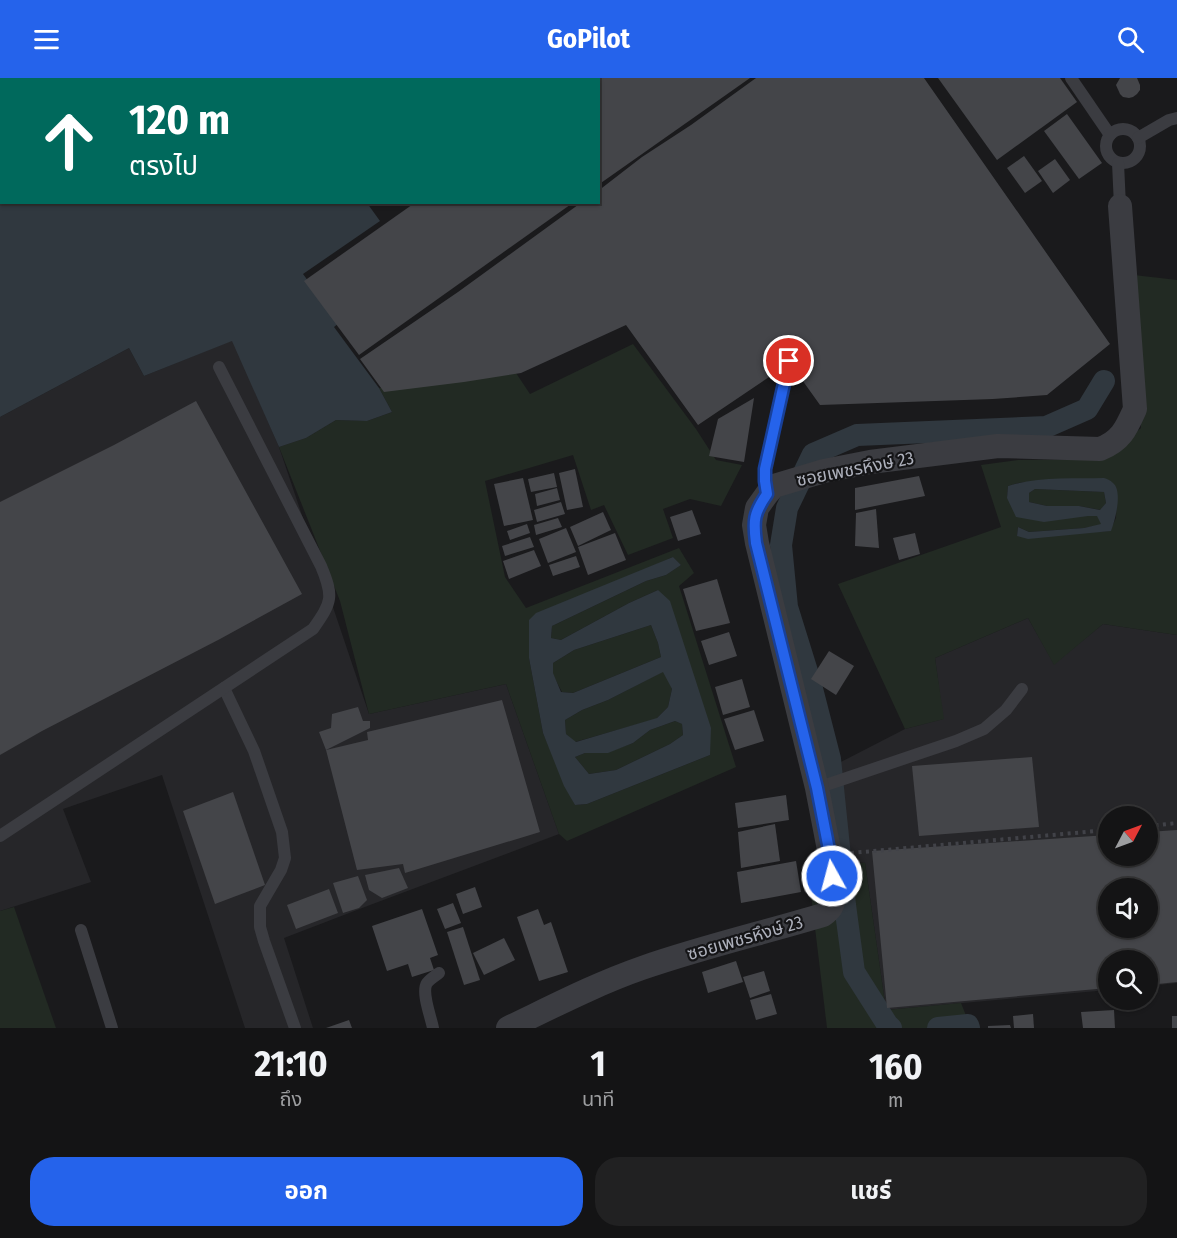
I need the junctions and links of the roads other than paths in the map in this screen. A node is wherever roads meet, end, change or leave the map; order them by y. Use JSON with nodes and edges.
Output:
{"nodes":[{"id":1,"x":1071,"y":78,"type":"edge"},
{"id":2,"x":1177,"y":118,"type":"edge"},
{"id":3,"x":1110,"y":135,"type":"junction"},
{"id":4,"x":1138,"y":138,"type":"junction"},
{"id":5,"x":1118,"y":163,"type":"junction"},
{"id":6,"x":1120,"y":206,"type":"joint"},
{"id":7,"x":789,"y":361,"type":"dead end"},
{"id":8,"x":219,"y":367,"type":"dead end"},
{"id":9,"x":767,"y":494,"type":"junction"},
{"id":10,"x":224,"y":688,"type":"junction"},
{"id":11,"x":1022,"y":689,"type":"dead end"},
{"id":12,"x":817,"y":788,"type":"junction"},
{"id":13,"x":0,"y":836,"type":"edge"},
{"id":14,"x":81,"y":930,"type":"dead end"},
{"id":15,"x":439,"y":973,"type":"dead end"},
{"id":16,"x":112,"y":1028,"type":"edge"},
{"id":17,"x":295,"y":1028,"type":"edge"},
{"id":18,"x":433,"y":1028,"type":"edge"},
{"id":19,"x":508,"y":1028,"type":"edge"}],
"edges":[{"from":1,"to":3,"type":"lane"},
{"from":2,"to":4,"type":"lane"},
{"from":3,"to":4,"type":"lane"},
{"from":3,"to":5,"type":"lane"},
{"from":4,"to":5,"type":"lane"},
{"from":5,"to":6,"type":"lane"},
{"from":6,"to":9,"type":"street","name":"ซอยเพชรหึงษ์ 23"},
{"from":7,"to":9,"type":"lane"},
{"from":8,"to":10,"type":"lane"},
{"from":9,"to":12,"type":"street","name":"ซอยเพชรหึงษ์ 23"},
{"from":10,"to":13,"type":"lane"},
{"from":10,"to":17,"type":"lane"},
{"from":11,"to":12,"type":"lane"},
{"from":12,"to":19,"type":"street","name":"ซอยเพชรหึงษ์ 23"},
{"from":14,"to":16,"type":"lane"},
{"from":15,"to":18,"type":"lane"}]}
